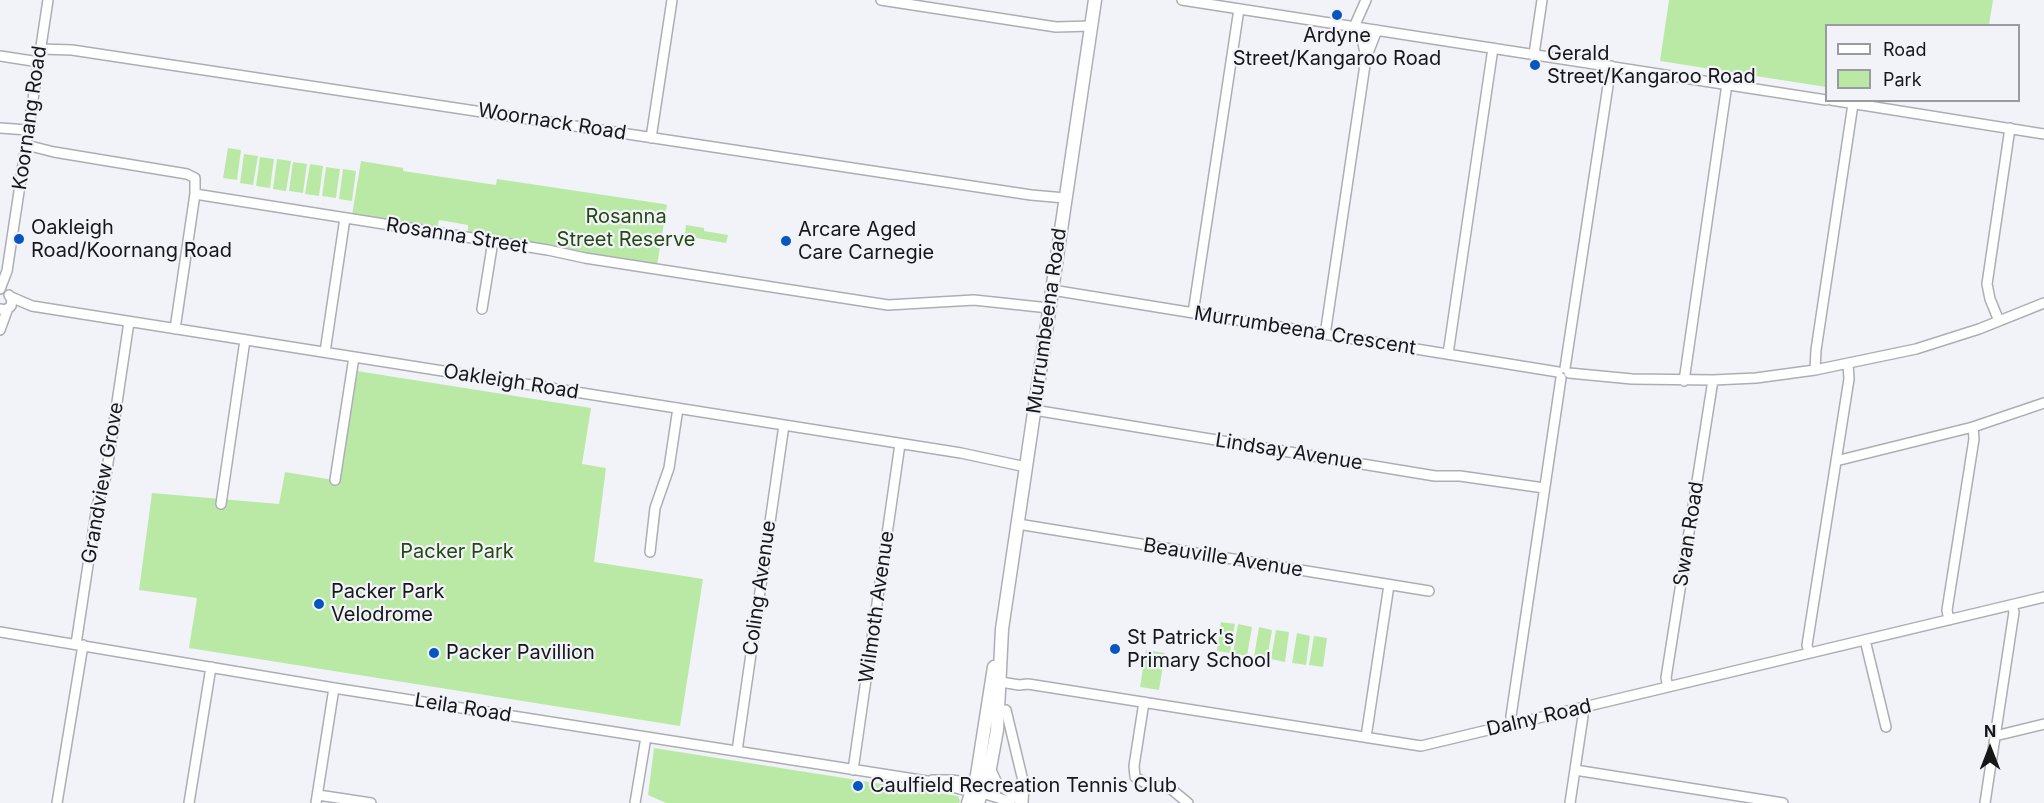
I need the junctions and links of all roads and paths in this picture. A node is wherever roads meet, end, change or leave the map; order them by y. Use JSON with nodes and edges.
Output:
{"nodes":[{"id":1,"x":48,"y":0,"type":"edge"},
{"id":2,"x":672,"y":0,"type":"edge"},
{"id":3,"x":880,"y":0,"type":"edge"},
{"id":4,"x":1095,"y":0,"type":"edge"},
{"id":5,"x":1182,"y":0,"type":"edge"},
{"id":6,"x":1366,"y":0,"type":"edge"},
{"id":7,"x":1542,"y":0,"type":"edge"},
{"id":8,"x":1239,"y":9,"type":"junction"},
{"id":9,"x":1365,"y":28,"type":"junction"},
{"id":10,"x":1090,"y":31,"type":"junction"},
{"id":11,"x":41,"y":46,"type":"junction"},
{"id":12,"x":1493,"y":48,"type":"junction"},
{"id":13,"x":1534,"y":54,"type":"junction"},
{"id":14,"x":0,"y":56,"type":"edge"},
{"id":15,"x":1366,"y":58,"type":"junction"},
{"id":16,"x":39,"y":62,"type":"junction"},
{"id":17,"x":1611,"y":66,"type":"junction"},
{"id":18,"x":1727,"y":84,"type":"junction"},
{"id":19,"x":1825,"y":100,"type":"edge"},
{"id":20,"x":1842,"y":102,"type":"edge"},
{"id":21,"x":1853,"y":104,"type":"junction"},
{"id":22,"x":2010,"y":128,"type":"junction"},
{"id":23,"x":0,"y":129,"type":"edge"},
{"id":24,"x":2044,"y":134,"type":"edge"},
{"id":25,"x":651,"y":138,"type":"junction"},
{"id":26,"x":27,"y":140,"type":"junction"},
{"id":27,"x":195,"y":194,"type":"junction"},
{"id":28,"x":1065,"y":201,"type":"junction"},
{"id":29,"x":345,"y":218,"type":"junction"},
{"id":30,"x":493,"y":241,"type":"junction"},
{"id":31,"x":1052,"y":290,"type":"junction"},
{"id":32,"x":5,"y":293,"type":"edge"},
{"id":33,"x":2044,"y":303,"type":"edge"},
{"id":34,"x":32,"y":306,"type":"junction"},
{"id":35,"x":6,"y":308,"type":"edge"},
{"id":36,"x":482,"y":309,"type":"dead end"},
{"id":37,"x":1049,"y":311,"type":"junction"},
{"id":38,"x":1192,"y":313,"type":"junction"},
{"id":39,"x":129,"y":321,"type":"junction"},
{"id":40,"x":1999,"y":321,"type":"junction"},
{"id":41,"x":175,"y":328,"type":"junction"},
{"id":42,"x":0,"y":330,"type":"edge"},
{"id":43,"x":1325,"y":335,"type":"junction"},
{"id":44,"x":245,"y":340,"type":"junction"},
{"id":45,"x":325,"y":352,"type":"junction"},
{"id":46,"x":1448,"y":354,"type":"junction"},
{"id":47,"x":354,"y":357,"type":"junction"},
{"id":48,"x":1848,"y":364,"type":"junction"},
{"id":49,"x":1815,"y":370,"type":"junction"},
{"id":50,"x":1563,"y":373,"type":"junction"},
{"id":51,"x":1713,"y":380,"type":"junction"},
{"id":52,"x":1684,"y":381,"type":"junction"},
{"id":53,"x":2044,"y":403,"type":"edge"},
{"id":54,"x":678,"y":408,"type":"junction"},
{"id":55,"x":1034,"y":410,"type":"junction"},
{"id":56,"x":784,"y":425,"type":"junction"},
{"id":57,"x":1973,"y":427,"type":"junction"},
{"id":58,"x":900,"y":444,"type":"junction"},
{"id":59,"x":1836,"y":461,"type":"junction"},
{"id":60,"x":1027,"y":464,"type":"junction"},
{"id":61,"x":335,"y":480,"type":"dead end"},
{"id":62,"x":1544,"y":488,"type":"junction"},
{"id":63,"x":221,"y":504,"type":"dead end"},
{"id":64,"x":1017,"y":524,"type":"junction"},
{"id":65,"x":650,"y":552,"type":"dead end"},
{"id":66,"x":1389,"y":585,"type":"junction"},
{"id":67,"x":1429,"y":591,"type":"dead end"},
{"id":68,"x":2044,"y":597,"type":"edge"},
{"id":69,"x":2012,"y":604,"type":"junction"},
{"id":70,"x":1949,"y":620,"type":"junction"},
{"id":71,"x":0,"y":632,"type":"edge"},
{"id":72,"x":1865,"y":640,"type":"junction"},
{"id":73,"x":79,"y":645,"type":"junction"},
{"id":74,"x":1809,"y":653,"type":"junction"},
{"id":75,"x":211,"y":667,"type":"junction"},
{"id":76,"x":996,"y":679,"type":"junction"},
{"id":77,"x":1668,"y":687,"type":"junction"},
{"id":78,"x":334,"y":688,"type":"junction"},
{"id":79,"x":1144,"y":702,"type":"junction"},
{"id":80,"x":1581,"y":708,"type":"junction"},
{"id":81,"x":1006,"y":710,"type":"dead end"},
{"id":82,"x":1512,"y":724,"type":"junction"},
{"id":83,"x":2044,"y":724,"type":"edge"},
{"id":84,"x":1886,"y":727,"type":"dead end"},
{"id":85,"x":1995,"y":736,"type":"junction"},
{"id":86,"x":646,"y":737,"type":"junction"},
{"id":87,"x":1366,"y":737,"type":"junction"},
{"id":88,"x":737,"y":751,"type":"junction"},
{"id":89,"x":990,"y":768,"type":"junction"},
{"id":90,"x":854,"y":770,"type":"junction"},
{"id":91,"x":1575,"y":770,"type":"junction"},
{"id":92,"x":976,"y":794,"type":"edge"},
{"id":93,"x":317,"y":799,"type":"edge"},
{"id":94,"x":1023,"y":802,"type":"edge"},
{"id":95,"x":57,"y":803,"type":"edge"},
{"id":96,"x":189,"y":803,"type":"edge"},
{"id":97,"x":370,"y":803,"type":"edge"},
{"id":98,"x":635,"y":803,"type":"edge"},
{"id":99,"x":993,"y":803,"type":"edge"},
{"id":100,"x":998,"y":803,"type":"edge"},
{"id":101,"x":1010,"y":803,"type":"edge"},
{"id":102,"x":1188,"y":803,"type":"edge"},
{"id":103,"x":1570,"y":803,"type":"edge"},
{"id":104,"x":1783,"y":803,"type":"edge"},
{"id":105,"x":1985,"y":803,"type":"edge"}],
"edges":[{"from":1,"to":11,"type":"street","name":"Koornang Road"},
{"from":2,"to":25,"type":"street"},
{"from":3,"to":10,"type":"street"},
{"from":4,"to":10,"type":"main road","name":"Murrumbeena Road"},
{"from":5,"to":8,"type":"street"},
{"from":6,"to":9,"type":"street"},
{"from":6,"to":9,"type":"street"},
{"from":7,"to":13,"type":"street"},
{"from":8,"to":9,"type":"street"},
{"from":8,"to":38,"type":"street"},
{"from":9,"to":12,"type":"street"},
{"from":9,"to":15,"type":"street"},
{"from":9,"to":15,"type":"street"},
{"from":10,"to":28,"type":"main road","name":"Murrumbeena Road"},
{"from":11,"to":16,"type":"street","name":"Koornang Road"},
{"from":11,"to":25,"type":"street","name":"Woornack Road"},
{"from":12,"to":13,"type":"street"},
{"from":12,"to":46,"type":"street"},
{"from":13,"to":17,"type":"street"},
{"from":14,"to":16,"type":"street"},
{"from":15,"to":43,"type":"street"},
{"from":16,"to":26,"type":"street","name":"Koornang Road"},
{"from":17,"to":18,"type":"street"},
{"from":17,"to":50,"type":"street"},
{"from":18,"to":19,"type":"street"},
{"from":18,"to":52,"type":"street"},
{"from":20,"to":21,"type":"street"},
{"from":21,"to":22,"type":"street"},
{"from":21,"to":49,"type":"street"},
{"from":22,"to":24,"type":"street"},
{"from":22,"to":40,"type":"street"},
{"from":23,"to":26,"type":"street"},
{"from":25,"to":28,"type":"street","name":"Woornack Road"},
{"from":26,"to":27,"type":"street"},
{"from":26,"to":32,"type":"street","name":"Koornang Road"},
{"from":27,"to":29,"type":"street","name":"Rosanna Street"},
{"from":27,"to":41,"type":"street"},
{"from":28,"to":31,"type":"main road","name":"Murrumbeena Road"},
{"from":29,"to":30,"type":"street","name":"Rosanna Street"},
{"from":29,"to":45,"type":"street"},
{"from":30,"to":36,"type":"street"},
{"from":30,"to":37,"type":"street","name":"Rosanna Street"},
{"from":31,"to":37,"type":"main road","name":"Murrumbeena Road"},
{"from":31,"to":38,"type":"street","name":"Murrumbeena Crescent"},
{"from":32,"to":34,"type":"street","name":"Oakleigh Road"},
{"from":32,"to":35,"type":"street","name":"Koornang Road"},
{"from":33,"to":40,"type":"street","name":"Murrumbeena Crescent"},
{"from":34,"to":35,"type":"street","name":"Oakleigh Road"},
{"from":34,"to":39,"type":"street","name":"Oakleigh Road"},
{"from":35,"to":42,"type":"street"},
{"from":37,"to":55,"type":"main road","name":"Murrumbeena Road"},
{"from":38,"to":43,"type":"street","name":"Murrumbeena Crescent"},
{"from":39,"to":41,"type":"street","name":"Oakleigh Road"},
{"from":39,"to":73,"type":"street","name":"Grandview Grove"},
{"from":40,"to":48,"type":"street","name":"Murrumbeena Crescent"},
{"from":41,"to":44,"type":"street","name":"Oakleigh Road"},
{"from":43,"to":46,"type":"street","name":"Murrumbeena Crescent"},
{"from":44,"to":45,"type":"street","name":"Oakleigh Road"},
{"from":44,"to":63,"type":"street"},
{"from":45,"to":47,"type":"street","name":"Oakleigh Road"},
{"from":46,"to":50,"type":"street","name":"Murrumbeena Crescent"},
{"from":47,"to":54,"type":"street","name":"Oakleigh Road"},
{"from":47,"to":61,"type":"street"},
{"from":48,"to":49,"type":"street","name":"Murrumbeena Crescent"},
{"from":48,"to":59,"type":"street"},
{"from":49,"to":51,"type":"street","name":"Murrumbeena Crescent"},
{"from":50,"to":52,"type":"street","name":"Murrumbeena Crescent"},
{"from":50,"to":62,"type":"street"},
{"from":51,"to":52,"type":"street","name":"Murrumbeena Crescent"},
{"from":51,"to":77,"type":"street","name":"Swan Road"},
{"from":53,"to":57,"type":"street"},
{"from":54,"to":56,"type":"street","name":"Oakleigh Road"},
{"from":54,"to":65,"type":"street"},
{"from":55,"to":60,"type":"main road","name":"Murrumbeena Road"},
{"from":55,"to":62,"type":"street","name":"Lindsay Avenue"},
{"from":56,"to":58,"type":"street","name":"Oakleigh Road"},
{"from":56,"to":88,"type":"street","name":"Coling Avenue"},
{"from":57,"to":59,"type":"street"},
{"from":57,"to":70,"type":"street"},
{"from":58,"to":60,"type":"street","name":"Oakleigh Road"},
{"from":58,"to":90,"type":"street","name":"Wilmoth Avenue"},
{"from":59,"to":74,"type":"street"},
{"from":60,"to":64,"type":"main road","name":"Murrumbeena Road"},
{"from":62,"to":82,"type":"street"},
{"from":64,"to":66,"type":"street","name":"Beauville Avenue"},
{"from":64,"to":76,"type":"main road","name":"Murrumbeena Road"},
{"from":66,"to":67,"type":"street","name":"Beauville Avenue"},
{"from":66,"to":87,"type":"street"},
{"from":68,"to":69,"type":"street","name":"Dalny Road"},
{"from":69,"to":70,"type":"street","name":"Dalny Road"},
{"from":69,"to":85,"type":"street"},
{"from":70,"to":72,"type":"street","name":"Dalny Road"},
{"from":71,"to":73,"type":"street","name":"Leila Road"},
{"from":72,"to":74,"type":"street","name":"Dalny Road"},
{"from":72,"to":84,"type":"street"},
{"from":73,"to":75,"type":"street","name":"Leila Road"},
{"from":73,"to":95,"type":"street","name":"Grandview Grove"},
{"from":74,"to":77,"type":"street","name":"Dalny Road"},
{"from":75,"to":78,"type":"street","name":"Leila Road"},
{"from":75,"to":96,"type":"street"},
{"from":76,"to":79,"type":"street","name":"Dalny Road"},
{"from":76,"to":89,"type":"main road","name":"Murrumbeena Road"},
{"from":76,"to":92,"type":"main road","name":"Murrumbeena Road"},
{"from":77,"to":80,"type":"street","name":"Dalny Road"},
{"from":78,"to":86,"type":"street","name":"Leila Road"},
{"from":78,"to":93,"type":"street"},
{"from":79,"to":87,"type":"street","name":"Dalny Road"},
{"from":79,"to":102,"type":"street"},
{"from":80,"to":82,"type":"street","name":"Dalny Road"},
{"from":80,"to":91,"type":"street"},
{"from":81,"to":94,"type":"street"},
{"from":82,"to":87,"type":"street","name":"Dalny Road"},
{"from":83,"to":85,"type":"street"},
{"from":85,"to":105,"type":"street"},
{"from":86,"to":88,"type":"street","name":"Leila Road"},
{"from":86,"to":98,"type":"street"},
{"from":88,"to":90,"type":"street","name":"Leila Road"},
{"from":89,"to":92,"type":"main road","name":"Murrumbeena Road"},
{"from":89,"to":94,"type":"street"},
{"from":90,"to":92,"type":"street","name":"Leila Road"},
{"from":91,"to":103,"type":"street"},
{"from":91,"to":104,"type":"street"},
{"from":92,"to":101,"type":"street","name":"Leila Road"},
{"from":93,"to":97,"type":"street"},
{"from":99,"to":100,"type":"street"}]}
